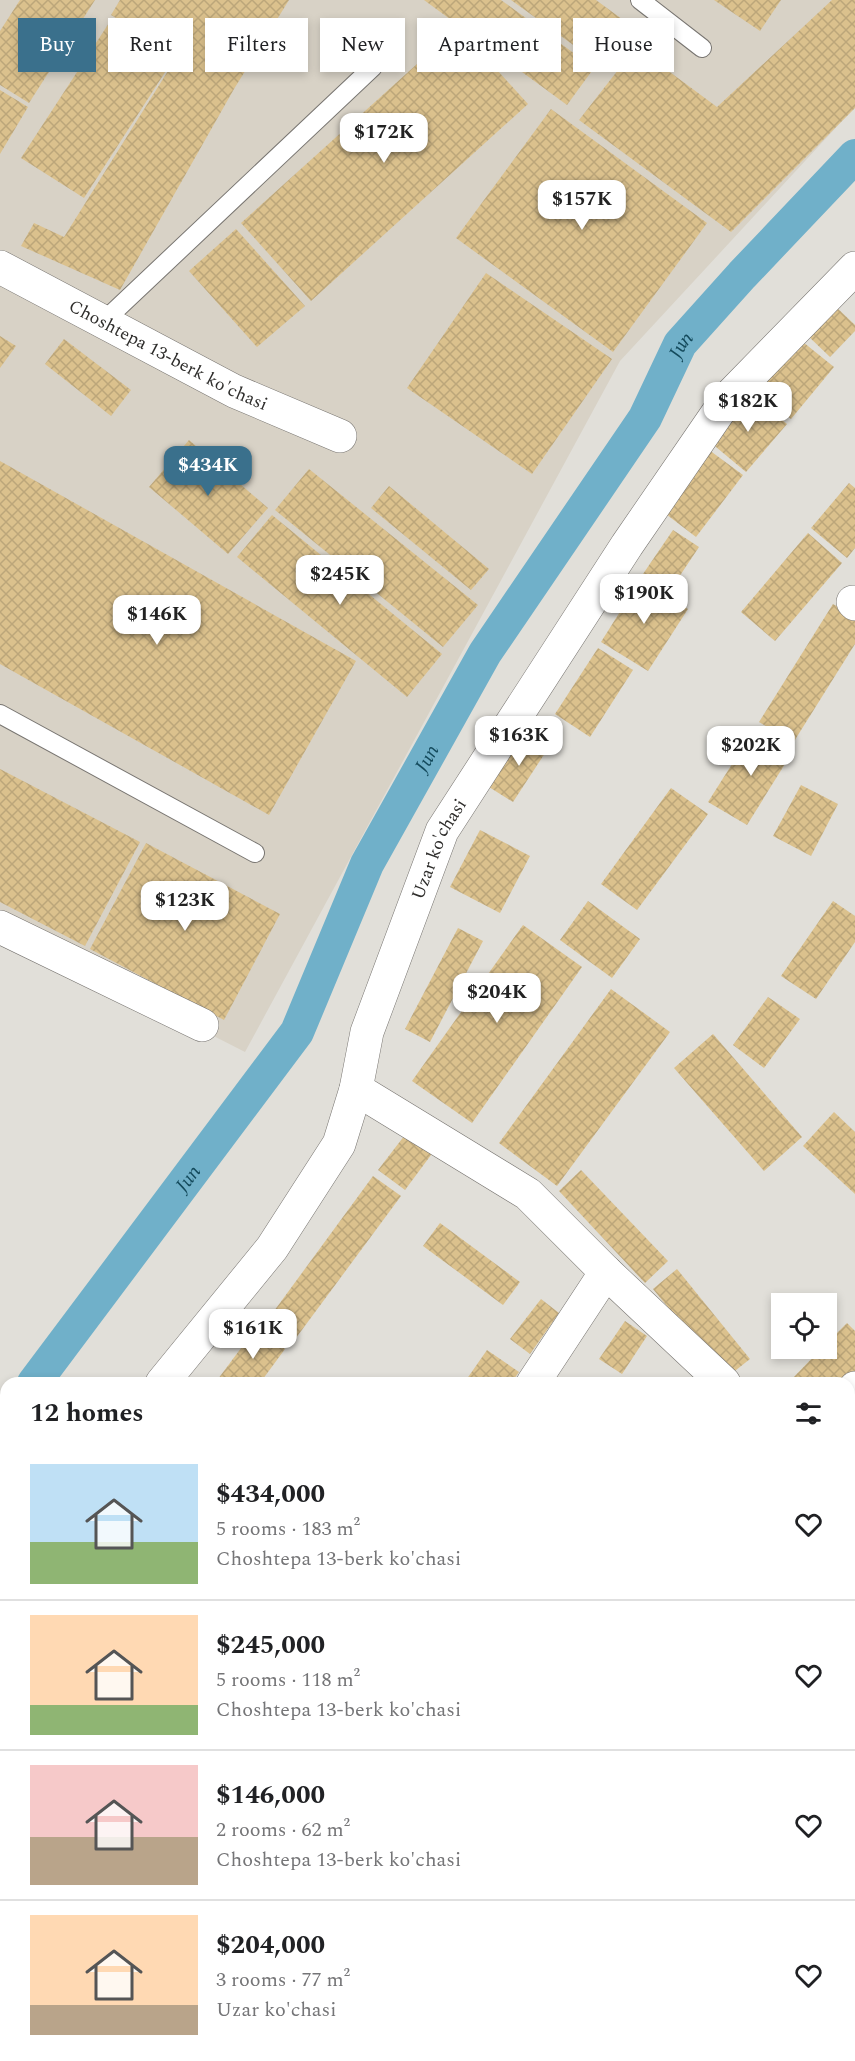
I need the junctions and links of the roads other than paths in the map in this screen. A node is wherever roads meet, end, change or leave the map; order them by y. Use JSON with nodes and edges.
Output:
{"nodes":[{"id":1,"x":640,"y":0,"type":"edge"},
{"id":2,"x":702,"y":48,"type":"dead end"},
{"id":3,"x":368,"y":72,"type":"edge"},
{"id":4,"x":0,"y":267,"type":"edge"},
{"id":5,"x":855,"y":268,"type":"edge"},
{"id":6,"x":104,"y":321,"type":"junction"},
{"id":7,"x":340,"y":436,"type":"dead end"},
{"id":8,"x":0,"y":714,"type":"edge"},
{"id":9,"x":255,"y":853,"type":"dead end"},
{"id":10,"x":0,"y":927,"type":"edge"},
{"id":11,"x":202,"y":1025,"type":"dead end"},
{"id":12,"x":356,"y":1089,"type":"junction"},
{"id":13,"x":606,"y":1272,"type":"junction"},
{"id":14,"x":167,"y":1377,"type":"edge"},
{"id":15,"x":537,"y":1377,"type":"edge"},
{"id":16,"x":718,"y":1377,"type":"edge"}],
"edges":[{"from":1,"to":2,"type":"lane"},
{"from":3,"to":6,"type":"lane"},
{"from":4,"to":6,"type":"street","name":"Choshtepa 13-berk ko'chasi"},
{"from":5,"to":12,"type":"street","name":"Uzar ko'chasi"},
{"from":6,"to":7,"type":"street","name":"Choshtepa 13-berk ko'chasi"},
{"from":8,"to":9,"type":"lane"},
{"from":10,"to":11,"type":"street"},
{"from":12,"to":13,"type":"street"},
{"from":12,"to":14,"type":"street","name":"Uzar ko'chasi"},
{"from":13,"to":15,"type":"street"},
{"from":13,"to":16,"type":"street"}]}
